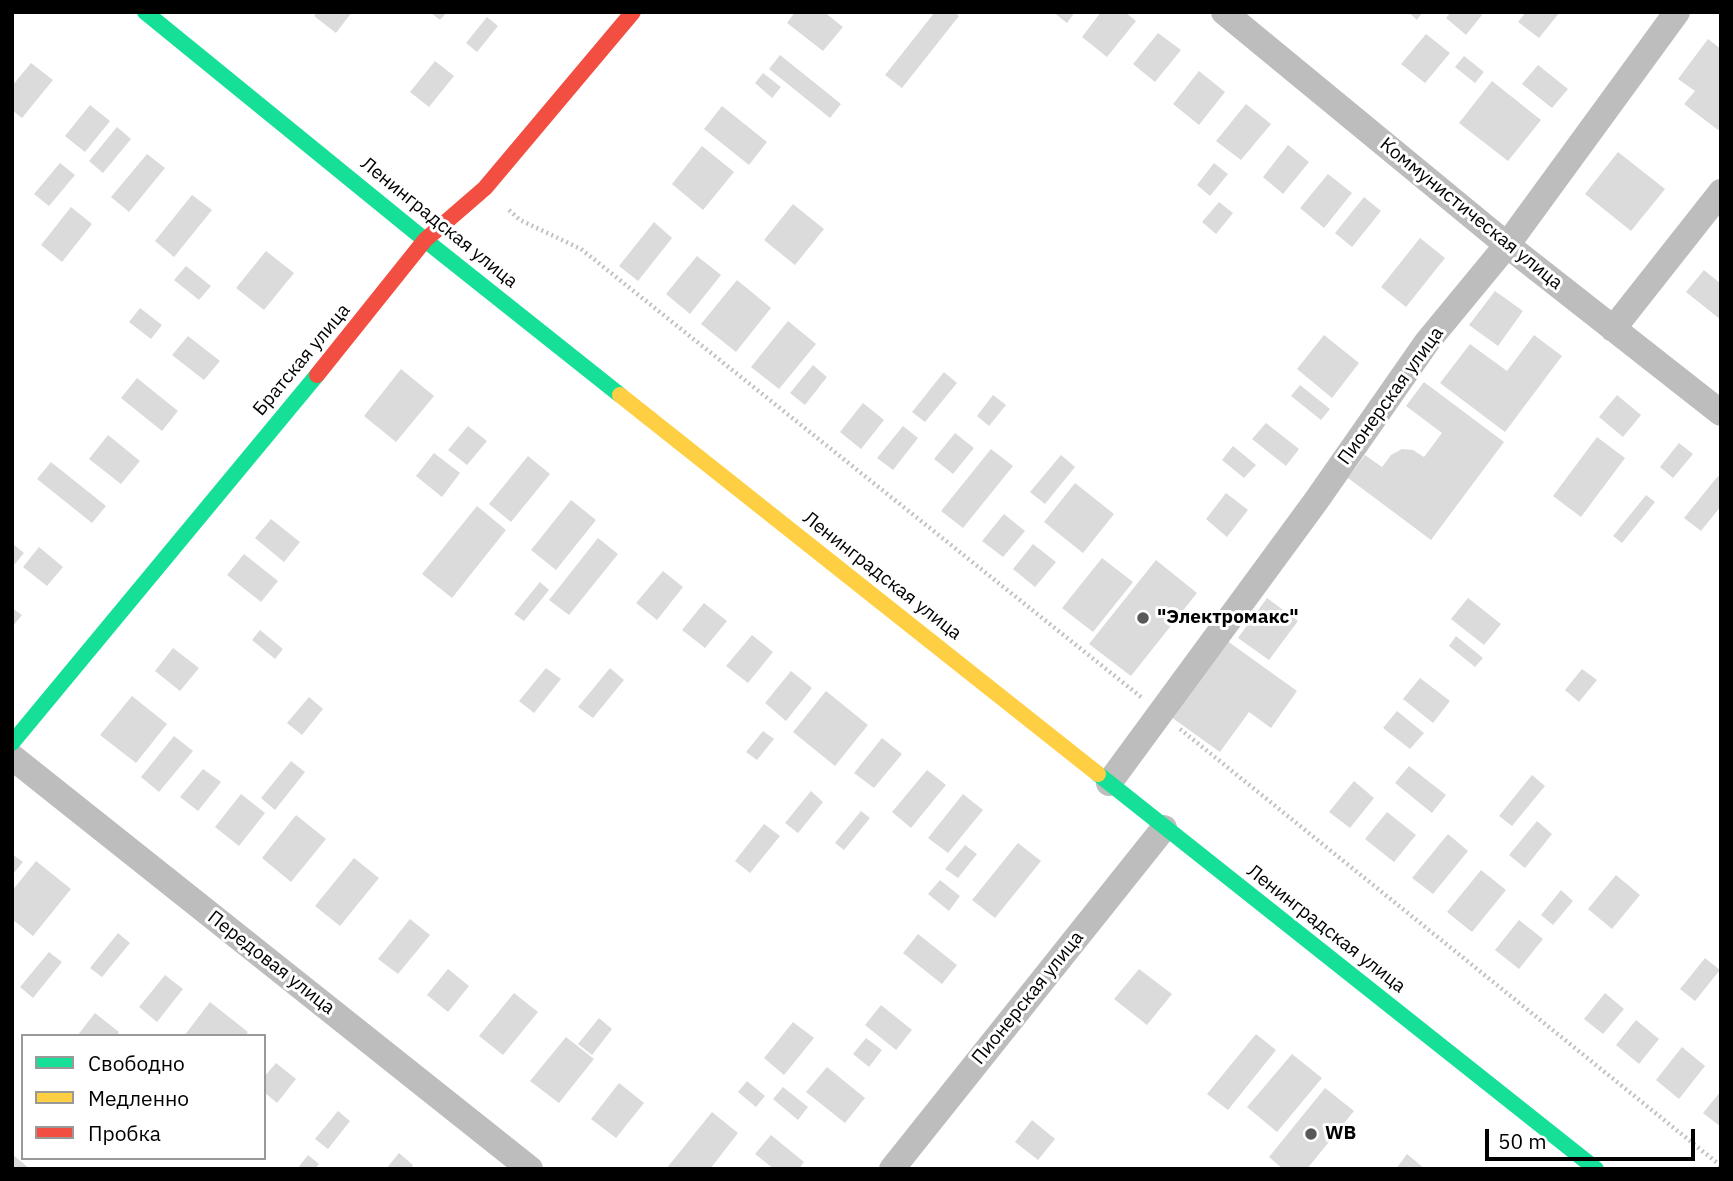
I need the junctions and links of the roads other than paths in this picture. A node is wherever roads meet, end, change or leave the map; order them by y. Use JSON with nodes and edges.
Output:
{"nodes":[{"id":1,"x":145,"y":12,"type":"edge"},
{"id":2,"x":634,"y":12,"type":"edge"},
{"id":3,"x":1224,"y":12,"type":"edge"},
{"id":4,"x":1677,"y":12,"type":"edge"},
{"id":5,"x":1721,"y":192,"type":"edge"},
{"id":6,"x":425,"y":240,"type":"junction"},
{"id":7,"x":1507,"y":245,"type":"junction"},
{"id":8,"x":1613,"y":329,"type":"junction"},
{"id":9,"x":1721,"y":413,"type":"edge"},
{"id":10,"x":12,"y":743,"type":"edge"},
{"id":11,"x":12,"y":757,"type":"edge"},
{"id":12,"x":1109,"y":783,"type":"junction"},
{"id":13,"x":1164,"y":828,"type":"junction"},
{"id":14,"x":530,"y":1169,"type":"edge"},
{"id":15,"x":892,"y":1169,"type":"edge"},
{"id":16,"x":1596,"y":1169,"type":"edge"}],
"edges":[{"from":1,"to":6,"type":"street","name":"Ленинградская улица"},
{"from":2,"to":6,"type":"street","name":"Братская улица"},
{"from":3,"to":7,"type":"street","name":"Коммунистическая улица"},
{"from":4,"to":7,"type":"street","name":"Пионерская улица"},
{"from":5,"to":8,"type":"street"},
{"from":6,"to":10,"type":"street","name":"Братская улица"},
{"from":6,"to":12,"type":"street","name":"Ленинградская улица"},
{"from":7,"to":8,"type":"street","name":"Коммунистическая улица"},
{"from":7,"to":12,"type":"street","name":"Пионерская улица"},
{"from":8,"to":9,"type":"street","name":"Коммунистическая улица"},
{"from":11,"to":14,"type":"street","name":"Передовая улица"},
{"from":12,"to":13,"type":"street","name":"Ленинградская улица"},
{"from":13,"to":15,"type":"street","name":"Пионерская улица"},
{"from":13,"to":16,"type":"street","name":"Ленинградская улица"}]}
